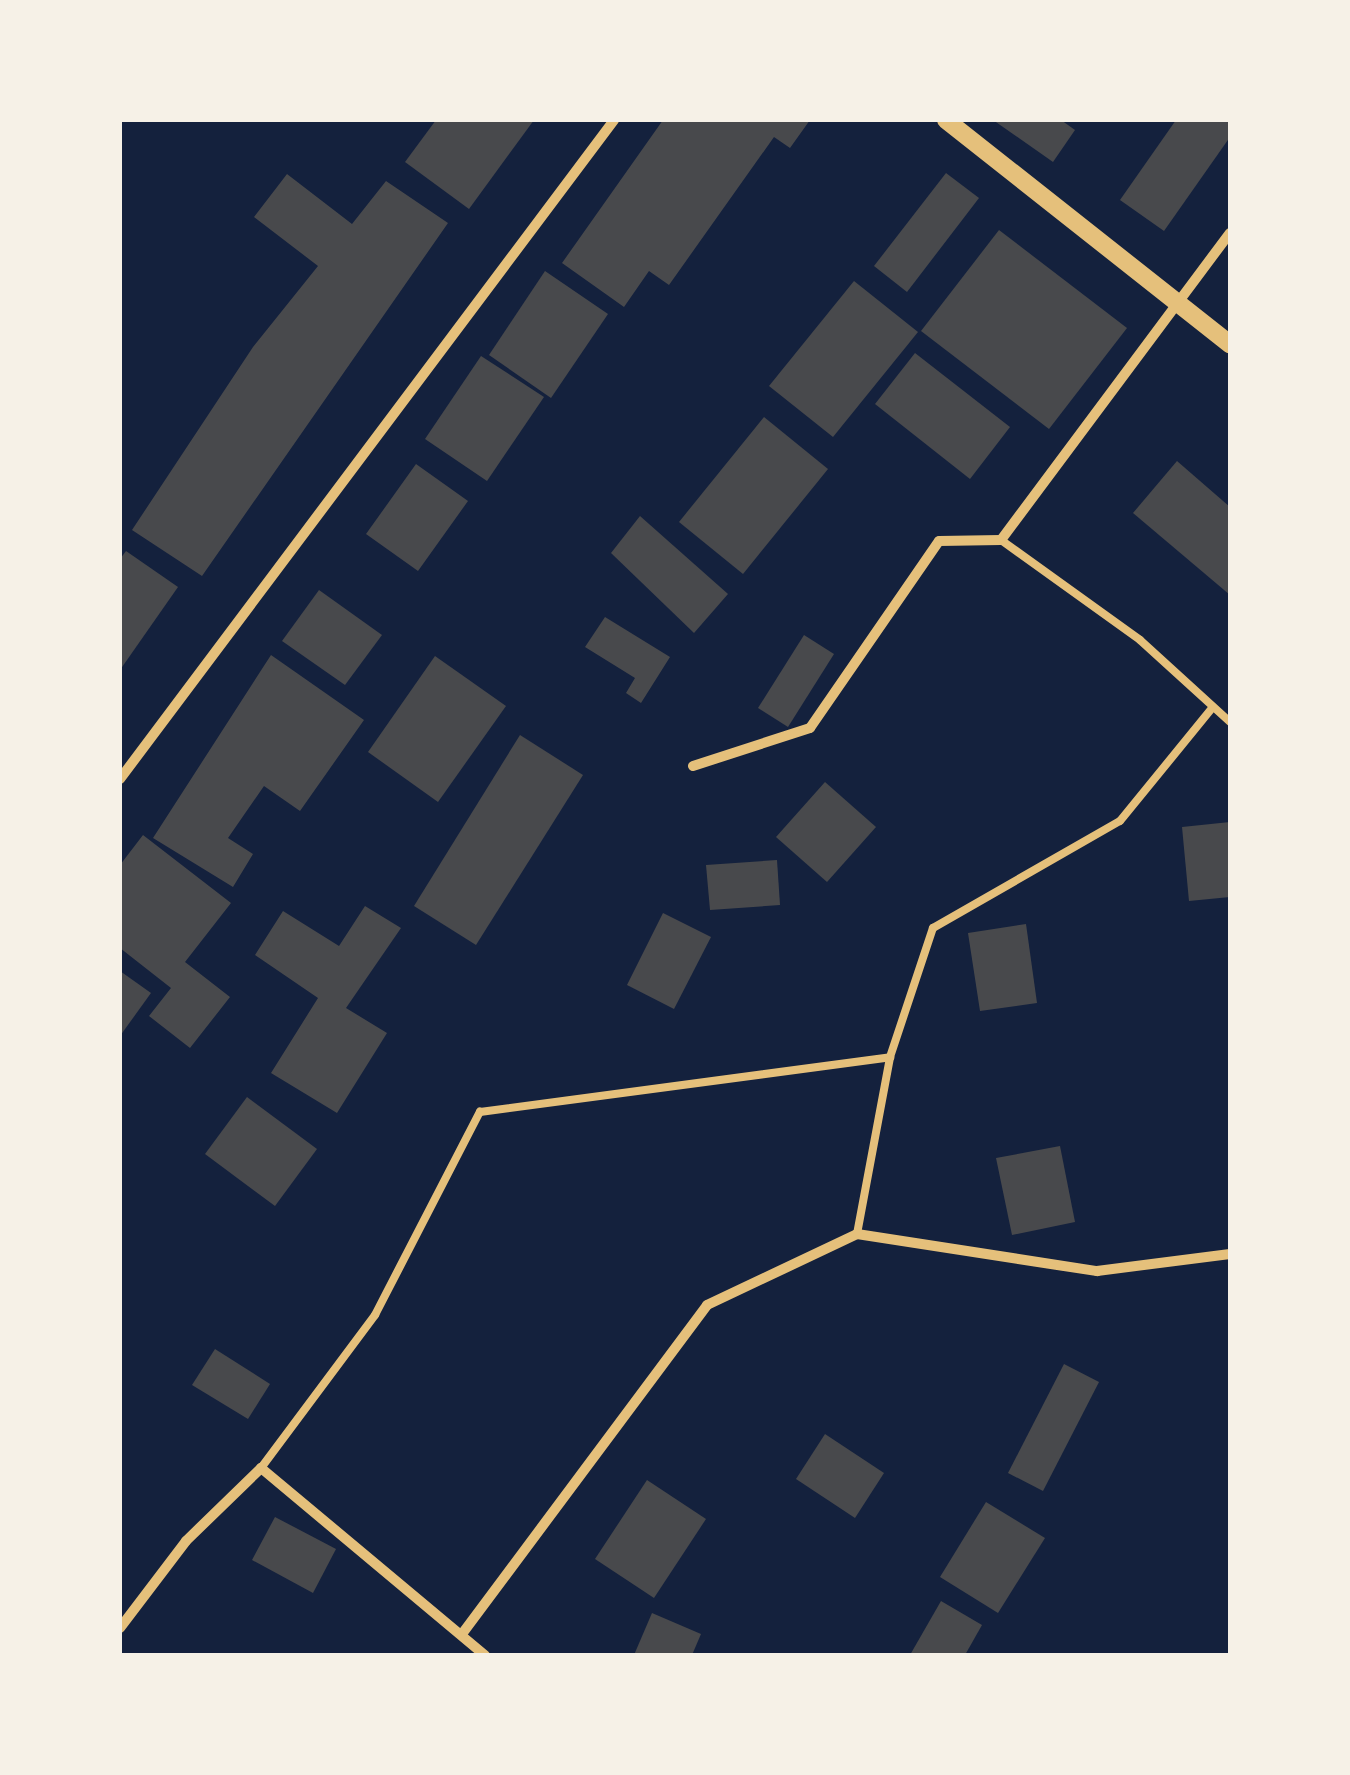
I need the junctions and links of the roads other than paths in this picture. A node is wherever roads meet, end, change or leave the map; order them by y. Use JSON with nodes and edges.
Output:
{"nodes":[{"id":1,"x":614,"y":120,"type":"edge"},
{"id":2,"x":946,"y":120,"type":"edge"},
{"id":3,"x":1230,"y":233,"type":"edge"},
{"id":4,"x":1179,"y":302,"type":"junction"},
{"id":5,"x":1230,"y":344,"type":"edge"},
{"id":6,"x":1002,"y":540,"type":"junction"},
{"id":7,"x":1214,"y":707,"type":"junction"},
{"id":8,"x":1230,"y":722,"type":"edge"},
{"id":9,"x":693,"y":766,"type":"dead end"},
{"id":10,"x":120,"y":779,"type":"edge"},
{"id":11,"x":890,"y":1056,"type":"junction"},
{"id":12,"x":858,"y":1234,"type":"junction"},
{"id":13,"x":1230,"y":1254,"type":"edge"},
{"id":14,"x":261,"y":1468,"type":"junction"},
{"id":15,"x":120,"y":1628,"type":"edge"},
{"id":16,"x":462,"y":1634,"type":"junction"},
{"id":17,"x":485,"y":1655,"type":"edge"}],
"edges":[{"from":1,"to":10,"type":"street"},
{"from":2,"to":4,"type":"street"},
{"from":3,"to":4,"type":"street"},
{"from":4,"to":5,"type":"street"},
{"from":4,"to":6,"type":"street"},
{"from":6,"to":7,"type":"lane"},
{"from":6,"to":9,"type":"street"},
{"from":7,"to":8,"type":"lane"},
{"from":7,"to":11,"type":"lane"},
{"from":11,"to":12,"type":"lane"},
{"from":11,"to":14,"type":"lane"},
{"from":12,"to":13,"type":"street"},
{"from":12,"to":16,"type":"street"},
{"from":14,"to":15,"type":"street"},
{"from":14,"to":16,"type":"street"},
{"from":16,"to":17,"type":"street"}]}
